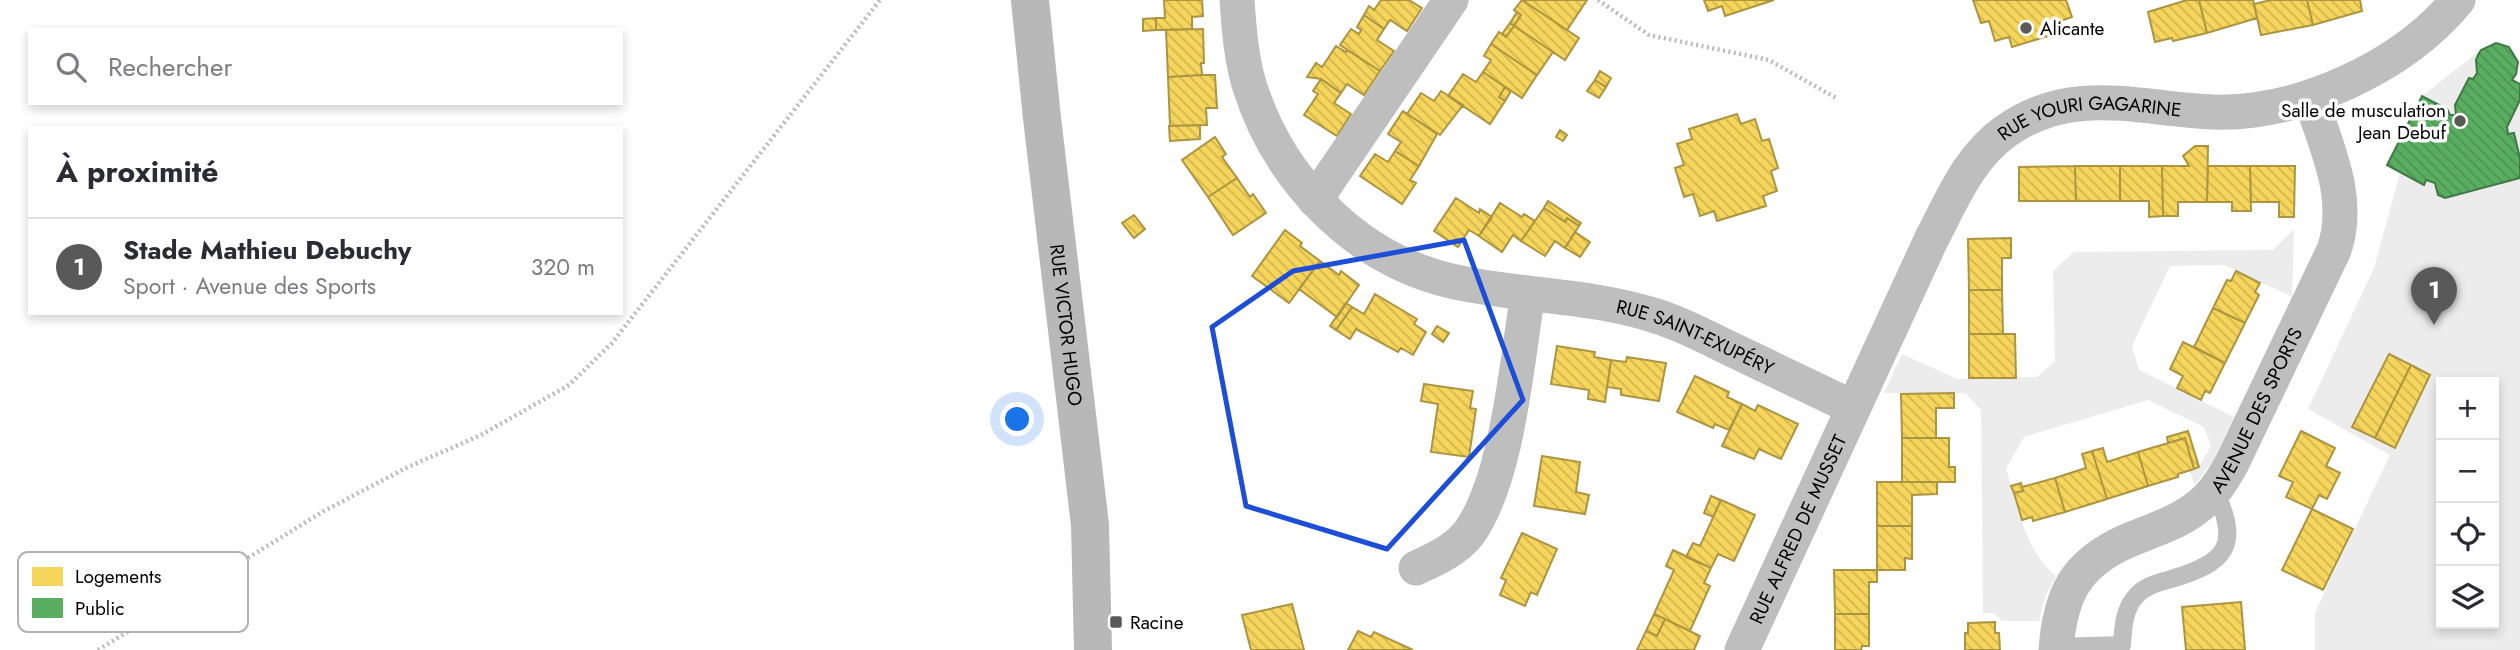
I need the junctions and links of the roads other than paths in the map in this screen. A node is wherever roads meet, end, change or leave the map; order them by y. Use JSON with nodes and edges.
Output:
{"nodes":[{"id":1,"x":1030,"y":0,"type":"edge"},
{"id":2,"x":1237,"y":0,"type":"edge"},
{"id":3,"x":1451,"y":0,"type":"edge"},
{"id":4,"x":2458,"y":0,"type":"edge"},
{"id":5,"x":2310,"y":97,"type":"junction"},
{"id":6,"x":1315,"y":200,"type":"junction"},
{"id":7,"x":1528,"y":293,"type":"junction"},
{"id":8,"x":1853,"y":407,"type":"junction"},
{"id":9,"x":2215,"y":491,"type":"junction"},
{"id":10,"x":1416,"y":568,"type":"dead end"},
{"id":11,"x":2130,"y":647,"type":"edge"},
{"id":12,"x":2056,"y":649,"type":"edge"},
{"id":13,"x":1093,"y":650,"type":"edge"},
{"id":14,"x":1742,"y":650,"type":"edge"}],
"edges":[{"from":1,"to":13,"type":"main road","name":"RUE VICTOR HUGO"},
{"from":2,"to":6,"type":"street","name":"RUE SAINT-EXUPÉRY"},
{"from":3,"to":6,"type":"street"},
{"from":4,"to":5,"type":"street","name":"RUE YOURI GAGARINE"},
{"from":5,"to":8,"type":"street","name":"RUE YOURI GAGARINE"},
{"from":5,"to":9,"type":"street","name":"AVENUE DES SPORTS"},
{"from":6,"to":7,"type":"street","name":"RUE SAINT-EXUPÉRY"},
{"from":7,"to":8,"type":"street","name":"RUE SAINT-EXUPÉRY"},
{"from":7,"to":10,"type":"street"},
{"from":8,"to":14,"type":"street","name":"RUE ALFRED DE MUSSET"},
{"from":9,"to":11,"type":"lane"},
{"from":9,"to":12,"type":"street","name":"AVENUE DES SPORTS"},
{"from":11,"to":12,"type":"lane"}]}
